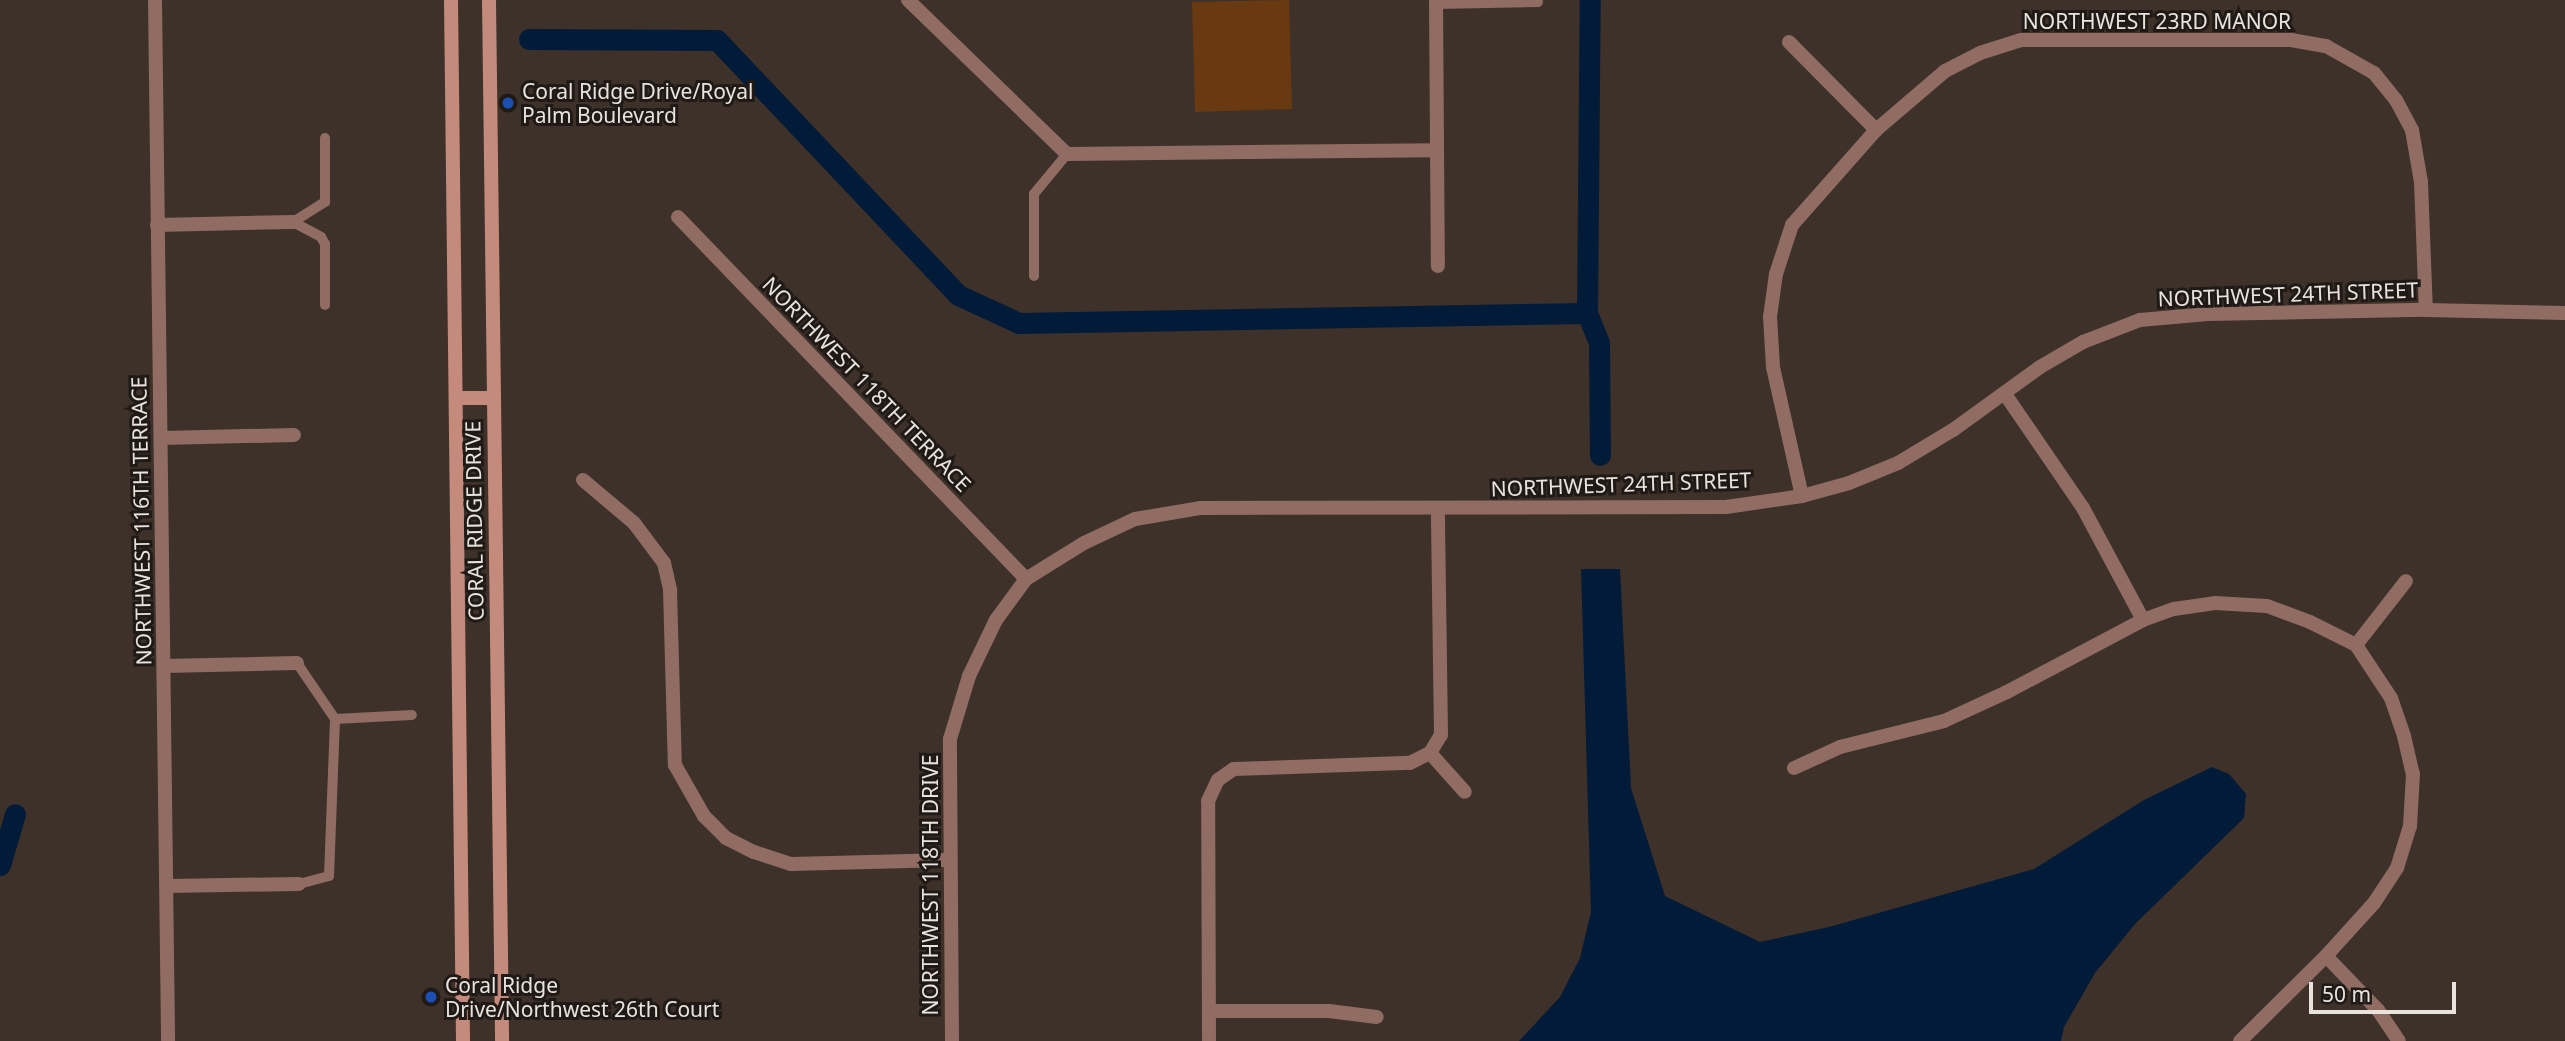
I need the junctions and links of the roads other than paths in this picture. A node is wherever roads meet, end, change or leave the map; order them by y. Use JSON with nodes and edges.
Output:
{"nodes":[{"id":1,"x":155,"y":0,"type":"edge"},
{"id":2,"x":451,"y":0,"type":"edge"},
{"id":3,"x":489,"y":0,"type":"edge"},
{"id":4,"x":908,"y":0,"type":"edge"},
{"id":5,"x":1436,"y":2,"type":"edge"},
{"id":6,"x":1538,"y":2,"type":"edge"},
{"id":7,"x":1789,"y":42,"type":"dead end"},
{"id":8,"x":1876,"y":130,"type":"junction"},
{"id":9,"x":325,"y":138,"type":"dead end"},
{"id":10,"x":1437,"y":150,"type":"junction"},
{"id":11,"x":1067,"y":154,"type":"junction"},
{"id":12,"x":678,"y":218,"type":"dead end"},
{"id":13,"x":293,"y":222,"type":"junction"},
{"id":14,"x":157,"y":225,"type":"junction"},
{"id":15,"x":1438,"y":266,"type":"dead end"},
{"id":16,"x":1034,"y":276,"type":"dead end"},
{"id":17,"x":325,"y":305,"type":"dead end"},
{"id":18,"x":2426,"y":310,"type":"junction"},
{"id":19,"x":2565,"y":313,"type":"edge"},
{"id":20,"x":2005,"y":394,"type":"junction"},
{"id":21,"x":456,"y":398,"type":"junction"},
{"id":22,"x":494,"y":398,"type":"junction"},
{"id":23,"x":294,"y":435,"type":"dead end"},
{"id":24,"x":161,"y":438,"type":"junction"},
{"id":25,"x":583,"y":480,"type":"dead end"},
{"id":26,"x":1802,"y":496,"type":"junction"},
{"id":27,"x":1438,"y":510,"type":"junction"},
{"id":28,"x":1026,"y":579,"type":"junction"},
{"id":29,"x":2406,"y":581,"type":"dead end"},
{"id":30,"x":2143,"y":620,"type":"junction"},
{"id":31,"x":2356,"y":645,"type":"junction"},
{"id":32,"x":297,"y":663,"type":"joint"},
{"id":33,"x":164,"y":666,"type":"junction"},
{"id":34,"x":412,"y":715,"type":"dead end"},
{"id":35,"x":335,"y":719,"type":"junction"},
{"id":36,"x":1430,"y":754,"type":"junction"},
{"id":37,"x":1794,"y":768,"type":"dead end"},
{"id":38,"x":1465,"y":792,"type":"dead end"},
{"id":39,"x":948,"y":860,"type":"junction"},
{"id":40,"x":299,"y":884,"type":"joint"},
{"id":41,"x":168,"y":886,"type":"junction"},
{"id":42,"x":2326,"y":956,"type":"junction"},
{"id":43,"x":1209,"y":1011,"type":"junction"},
{"id":44,"x":1377,"y":1017,"type":"dead end"},
{"id":45,"x":168,"y":1041,"type":"edge"},
{"id":46,"x":463,"y":1041,"type":"edge"},
{"id":47,"x":502,"y":1041,"type":"edge"},
{"id":48,"x":952,"y":1041,"type":"edge"},
{"id":49,"x":1209,"y":1041,"type":"edge"},
{"id":50,"x":2240,"y":1041,"type":"edge"},
{"id":51,"x":2399,"y":1041,"type":"edge"}],
"edges":[{"from":1,"to":14,"type":"street","name":"NORTHWEST 116TH TERRACE"},
{"from":2,"to":21,"type":"main road","name":"CORAL RIDGE DRIVE"},
{"from":3,"to":22,"type":"main road","name":"CORAL RIDGE DRIVE"},
{"from":4,"to":11,"type":"street"},
{"from":5,"to":6,"type":"lane"},
{"from":5,"to":10,"type":"street"},
{"from":7,"to":8,"type":"street"},
{"from":8,"to":18,"type":"street","name":"NORTHWEST 23RD MANOR"},
{"from":8,"to":26,"type":"street","name":"NORTHWEST 23RD MANOR"},
{"from":9,"to":13,"type":"lane"},
{"from":10,"to":11,"type":"street"},
{"from":10,"to":15,"type":"street"},
{"from":11,"to":16,"type":"lane"},
{"from":12,"to":28,"type":"street","name":"NORTHWEST 118TH TERRACE"},
{"from":13,"to":14,"type":"street"},
{"from":13,"to":17,"type":"lane"},
{"from":14,"to":24,"type":"street","name":"NORTHWEST 116TH TERRACE"},
{"from":18,"to":19,"type":"street","name":"NORTHWEST 24TH STREET"},
{"from":18,"to":20,"type":"street","name":"NORTHWEST 24TH STREET"},
{"from":20,"to":26,"type":"street","name":"NORTHWEST 24TH STREET"},
{"from":20,"to":30,"type":"street"},
{"from":21,"to":22,"type":"main road"},
{"from":21,"to":46,"type":"main road","name":"CORAL RIDGE DRIVE"},
{"from":22,"to":47,"type":"main road","name":"CORAL RIDGE DRIVE"},
{"from":23,"to":24,"type":"street"},
{"from":24,"to":33,"type":"street","name":"NORTHWEST 116TH TERRACE"},
{"from":25,"to":39,"type":"street"},
{"from":26,"to":27,"type":"street","name":"NORTHWEST 24TH STREET"},
{"from":27,"to":28,"type":"street","name":"NORTHWEST 24TH STREET"},
{"from":27,"to":36,"type":"street"},
{"from":28,"to":39,"type":"street","name":"NORTHWEST 118TH DRIVE"},
{"from":29,"to":31,"type":"street"},
{"from":30,"to":31,"type":"street"},
{"from":30,"to":37,"type":"street"},
{"from":31,"to":42,"type":"street"},
{"from":32,"to":33,"type":"street"},
{"from":32,"to":35,"type":"lane"},
{"from":33,"to":41,"type":"street","name":"NORTHWEST 116TH TERRACE"},
{"from":34,"to":35,"type":"lane"},
{"from":35,"to":40,"type":"lane"},
{"from":36,"to":38,"type":"street"},
{"from":36,"to":43,"type":"street"},
{"from":39,"to":48,"type":"street","name":"NORTHWEST 118TH DRIVE"},
{"from":40,"to":41,"type":"street"},
{"from":41,"to":45,"type":"street","name":"NORTHWEST 116TH TERRACE"},
{"from":42,"to":50,"type":"street"},
{"from":42,"to":51,"type":"street"},
{"from":43,"to":44,"type":"street"},
{"from":43,"to":49,"type":"street"}]}
